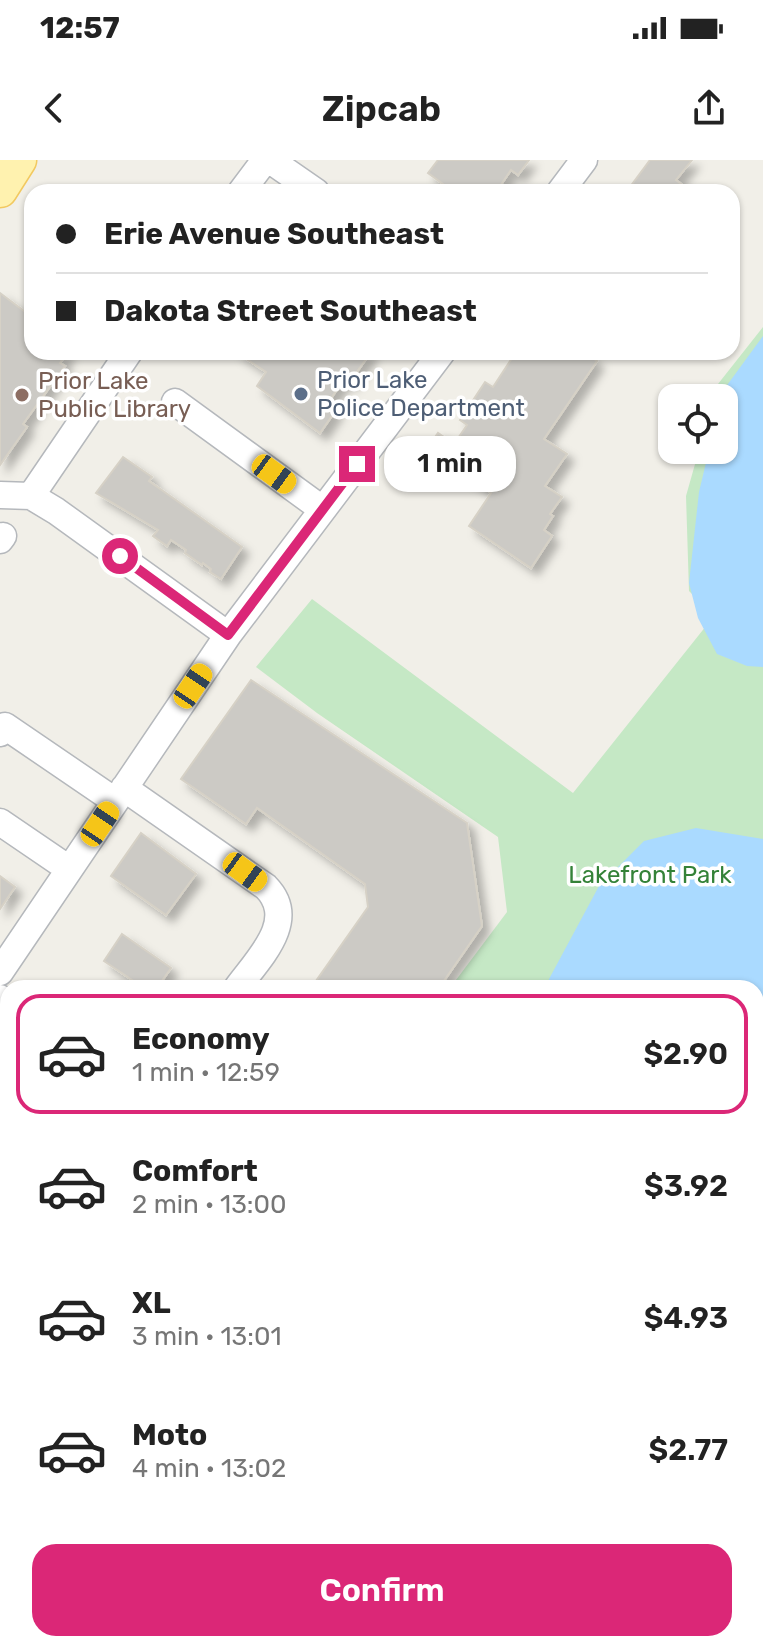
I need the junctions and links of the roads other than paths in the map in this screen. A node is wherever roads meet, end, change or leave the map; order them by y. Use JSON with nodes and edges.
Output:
{"nodes":[{"id":1,"x":19,"y":160,"type":"edge"},
{"id":2,"x":268,"y":160,"type":"edge"},
{"id":3,"x":584,"y":160,"type":"edge"},
{"id":4,"x":248,"y":184,"type":"edge"},
{"id":5,"x":304,"y":184,"type":"edge"},
{"id":6,"x":566,"y":184,"type":"edge"},
{"id":7,"x":0,"y":190,"type":"edge"},
{"id":8,"x":124,"y":360,"type":"edge"},
{"id":9,"x":436,"y":360,"type":"edge"},
{"id":10,"x":175,"y":402,"type":"dead end"},
{"id":11,"x":0,"y":495,"type":"edge"},
{"id":12,"x":31,"y":496,"type":"junction"},
{"id":13,"x":322,"y":509,"type":"junction"},
{"id":14,"x":228,"y":635,"type":"junction"},
{"id":15,"x":0,"y":733,"type":"edge"},
{"id":16,"x":119,"y":794,"type":"junction"},
{"id":17,"x":0,"y":822,"type":"edge"},
{"id":18,"x":69,"y":869,"type":"junction"},
{"id":19,"x":0,"y":972,"type":"edge"},
{"id":20,"x":243,"y":980,"type":"edge"}],
"edges":[{"from":1,"to":7,"type":"main road"},
{"from":2,"to":4,"type":"street"},
{"from":2,"to":5,"type":"street"},
{"from":3,"to":6,"type":"street"},
{"from":8,"to":12,"type":"street"},
{"from":9,"to":13,"type":"street"},
{"from":10,"to":13,"type":"street"},
{"from":11,"to":12,"type":"street"},
{"from":12,"to":14,"type":"street"},
{"from":13,"to":14,"type":"street"},
{"from":14,"to":16,"type":"street"},
{"from":15,"to":16,"type":"street"},
{"from":16,"to":18,"type":"street"},
{"from":16,"to":20,"type":"street"},
{"from":17,"to":18,"type":"street"},
{"from":18,"to":19,"type":"street"}]}
